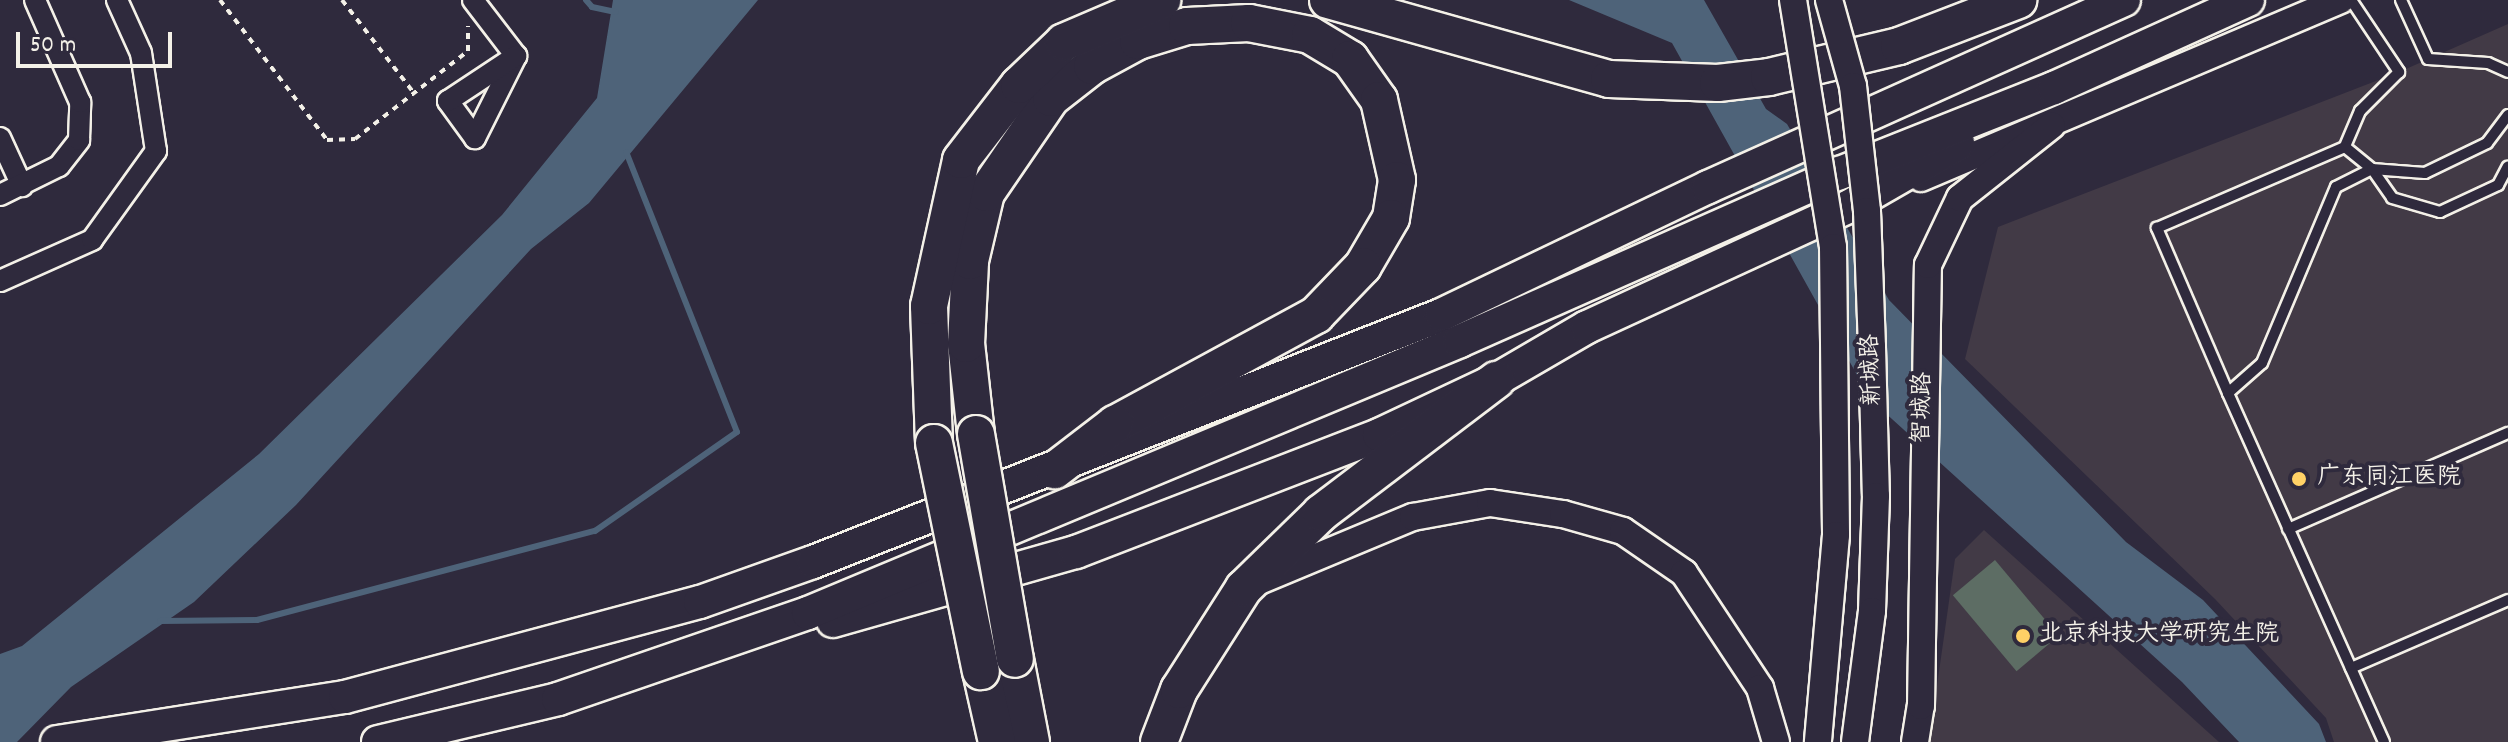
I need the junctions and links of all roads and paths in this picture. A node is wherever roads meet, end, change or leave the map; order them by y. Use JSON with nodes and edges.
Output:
{"nodes":[{"id":1,"x":35,"y":0,"type":"edge"},
{"id":2,"x":117,"y":0,"type":"edge"},
{"id":3,"x":220,"y":0,"type":"edge"},
{"id":4,"x":342,"y":0,"type":"edge"},
{"id":5,"x":1162,"y":0,"type":"edge"},
{"id":6,"x":1328,"y":0,"type":"edge"},
{"id":7,"x":1793,"y":0,"type":"edge"},
{"id":8,"x":1829,"y":0,"type":"edge"},
{"id":9,"x":2018,"y":0,"type":"edge"},
{"id":10,"x":2096,"y":0,"type":"edge"},
{"id":11,"x":2124,"y":0,"type":"edge"},
{"id":12,"x":2248,"y":0,"type":"edge"},
{"id":13,"x":2341,"y":0,"type":"edge"},
{"id":14,"x":2351,"y":0,"type":"edge"},
{"id":15,"x":2401,"y":0,"type":"edge"},
{"id":16,"x":471,"y":9,"type":"edge"},
{"id":17,"x":2013,"y":49,"type":"junction"},
{"id":18,"x":516,"y":56,"type":"dead end"},
{"id":19,"x":2508,"y":72,"type":"edge"},
{"id":20,"x":2054,"y":88,"type":"junction"},
{"id":21,"x":413,"y":92,"type":"junction"},
{"id":22,"x":2508,"y":115,"type":"edge"},
{"id":23,"x":2052,"y":125,"type":"junction"},
{"id":24,"x":0,"y":138,"type":"edge"},
{"id":25,"x":2345,"y":147,"type":"junction"},
{"id":26,"x":2508,"y":166,"type":"edge"},
{"id":27,"x":2372,"y":169,"type":"junction"},
{"id":28,"x":22,"y":186,"type":"junction"},
{"id":29,"x":0,"y":195,"type":"edge"},
{"id":30,"x":1850,"y":206,"type":"junction"},
{"id":31,"x":0,"y":281,"type":"edge"},
{"id":32,"x":1496,"y":380,"type":"junction"},
{"id":33,"x":2228,"y":393,"type":"junction"},
{"id":34,"x":2508,"y":433,"type":"edge"},
{"id":35,"x":1055,"y":470,"type":"junction"},
{"id":36,"x":2288,"y":529,"type":"junction"},
{"id":37,"x":1244,"y":588,"type":"junction"},
{"id":38,"x":2508,"y":600,"type":"edge"},
{"id":39,"x":2351,"y":668,"type":"junction"},
{"id":40,"x":558,"y":699,"type":"junction"},
{"id":41,"x":57,"y":742,"type":"edge"},
{"id":42,"x":378,"y":742,"type":"edge"},
{"id":43,"x":997,"y":742,"type":"edge"},
{"id":44,"x":1031,"y":742,"type":"edge"},
{"id":45,"x":1159,"y":742,"type":"edge"},
{"id":46,"x":1776,"y":742,"type":"edge"},
{"id":47,"x":1818,"y":742,"type":"edge"},
{"id":48,"x":1855,"y":742,"type":"edge"},
{"id":49,"x":1915,"y":742,"type":"edge"},
{"id":50,"x":2384,"y":742,"type":"edge"}],
"edges":[{"from":1,"to":28,"type":"street"},
{"from":2,"to":31,"type":"street"},
{"from":3,"to":21,"type":"path"},
{"from":4,"to":21,"type":"path"},
{"from":5,"to":43,"type":"highway","bridge":true},
{"from":6,"to":9,"type":"highway"},
{"from":7,"to":47,"type":"street","name":"新城路","bridge":true},
{"from":8,"to":48,"type":"street","name":"新城路","bridge":true},
{"from":10,"to":17,"type":"main road"},
{"from":11,"to":17,"type":"main road"},
{"from":12,"to":20,"type":"main road"},
{"from":13,"to":23,"type":"street"},
{"from":14,"to":25,"type":"lane"},
{"from":15,"to":19,"type":"lane"},
{"from":16,"to":18,"type":"street"},
{"from":16,"to":21,"type":"path"},
{"from":17,"to":35,"type":"main road"},
{"from":20,"to":30,"type":"main road"},
{"from":20,"to":40,"type":"main road"},
{"from":22,"to":27,"type":"lane"},
{"from":23,"to":30,"type":"street"},
{"from":23,"to":49,"type":"street","name":"智城路"},
{"from":24,"to":28,"type":"street"},
{"from":25,"to":27,"type":"lane"},
{"from":25,"to":33,"type":"lane"},
{"from":26,"to":27,"type":"lane"},
{"from":27,"to":33,"type":"lane"},
{"from":28,"to":29,"type":"street"},
{"from":30,"to":32,"type":"main road"},
{"from":32,"to":37,"type":"highway"},
{"from":32,"to":40,"type":"main road"},
{"from":33,"to":36,"type":"lane"},
{"from":34,"to":36,"type":"lane"},
{"from":35,"to":41,"type":"main road"},
{"from":35,"to":44,"type":"highway","bridge":true},
{"from":36,"to":39,"type":"lane"},
{"from":37,"to":45,"type":"highway"},
{"from":37,"to":46,"type":"street"},
{"from":38,"to":39,"type":"lane"},
{"from":39,"to":50,"type":"lane"},
{"from":40,"to":42,"type":"main road"}]}
